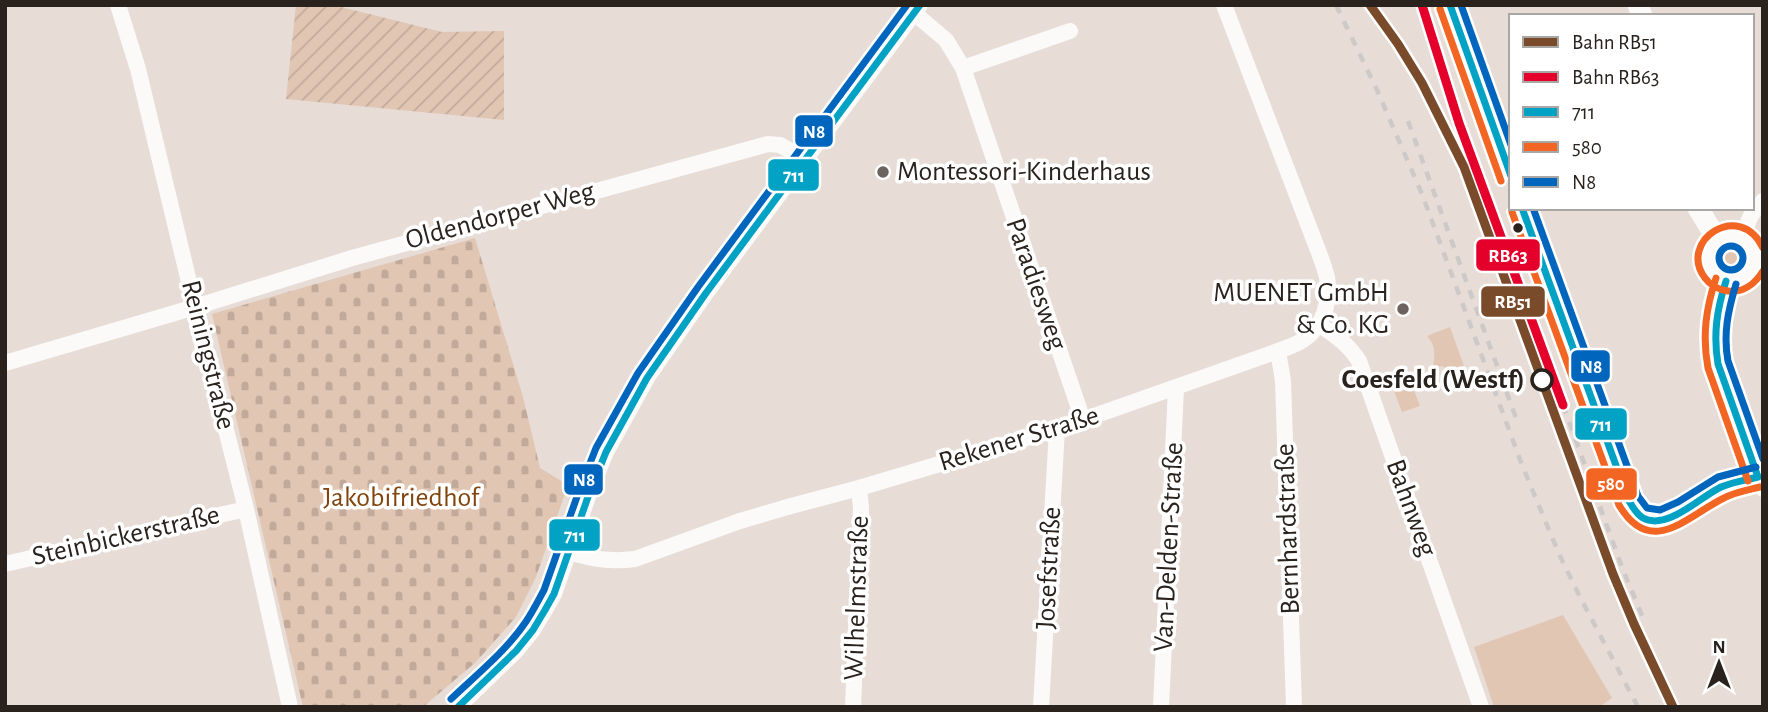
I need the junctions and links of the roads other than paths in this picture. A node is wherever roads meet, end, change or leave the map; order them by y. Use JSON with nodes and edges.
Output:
{"nodes":[{"id":1,"x":118,"y":5,"type":"edge"},
{"id":2,"x":1224,"y":5,"type":"edge"},
{"id":3,"x":917,"y":9,"type":"edge"},
{"id":4,"x":1070,"y":31,"type":"dead end"},
{"id":5,"x":963,"y":68,"type":"junction"},
{"id":6,"x":805,"y":159,"type":"junction"},
{"id":7,"x":1763,"y":201,"type":"edge"},
{"id":8,"x":1699,"y":210,"type":"edge"},
{"id":9,"x":1718,"y":241,"type":"junction"},
{"id":10,"x":1746,"y":241,"type":"junction"},
{"id":11,"x":1757,"y":273,"type":"edge"},
{"id":12,"x":1726,"y":281,"type":"junction"},
{"id":13,"x":195,"y":307,"type":"junction"},
{"id":14,"x":1320,"y":325,"type":"junction"},
{"id":15,"x":1278,"y":352,"type":"junction"},
{"id":16,"x":5,"y":363,"type":"edge"},
{"id":17,"x":1176,"y":388,"type":"junction"},
{"id":18,"x":1083,"y":420,"type":"junction"},
{"id":19,"x":1057,"y":429,"type":"junction"},
{"id":20,"x":859,"y":488,"type":"junction"},
{"id":21,"x":1763,"y":489,"type":"edge"},
{"id":22,"x":246,"y":509,"type":"junction"},
{"id":23,"x":569,"y":552,"type":"junction"},
{"id":24,"x":5,"y":564,"type":"edge"},
{"id":25,"x":290,"y":707,"type":"edge"},
{"id":26,"x":458,"y":707,"type":"edge"},
{"id":27,"x":853,"y":707,"type":"edge"},
{"id":28,"x":1041,"y":707,"type":"edge"},
{"id":29,"x":1161,"y":707,"type":"edge"},
{"id":30,"x":1294,"y":707,"type":"edge"},
{"id":31,"x":1481,"y":707,"type":"edge"}],
"edges":[{"from":1,"to":13,"type":"street","name":"Reiningstraße"},
{"from":2,"to":14,"type":"street"},
{"from":3,"to":5,"type":"street","name":"Paradiesweg"},
{"from":3,"to":6,"type":"street"},
{"from":4,"to":5,"type":"street"},
{"from":5,"to":18,"type":"street","name":"Paradiesweg"},
{"from":6,"to":13,"type":"street","name":"Oldendorper Weg"},
{"from":6,"to":23,"type":"street"},
{"from":7,"to":10,"type":"street"},
{"from":8,"to":9,"type":"street"},
{"from":9,"to":10,"type":"street"},
{"from":9,"to":12,"type":"street"},
{"from":10,"to":11,"type":"street"},
{"from":11,"to":12,"type":"street"},
{"from":12,"to":21,"type":"street"},
{"from":13,"to":16,"type":"street","name":"Oldendorper Weg"},
{"from":13,"to":22,"type":"street","name":"Reiningstraße"},
{"from":14,"to":15,"type":"street","name":"Rekener Straße"},
{"from":14,"to":31,"type":"street","name":"Bahnweg"},
{"from":15,"to":17,"type":"street","name":"Rekener Straße"},
{"from":15,"to":30,"type":"street","name":"Bernhardstraße"},
{"from":17,"to":18,"type":"street","name":"Rekener Straße"},
{"from":17,"to":29,"type":"street","name":"Van-Delden-Straße"},
{"from":18,"to":19,"type":"street","name":"Rekener Straße"},
{"from":19,"to":20,"type":"street","name":"Rekener Straße"},
{"from":19,"to":28,"type":"street","name":"Josefstraße"},
{"from":20,"to":23,"type":"street","name":"Rekener Straße"},
{"from":20,"to":27,"type":"street","name":"Wilhelmstraße"},
{"from":22,"to":24,"type":"street","name":"Steinbickerstraße"},
{"from":22,"to":25,"type":"street","name":"Reiningstraße"},
{"from":23,"to":26,"type":"street"}]}
